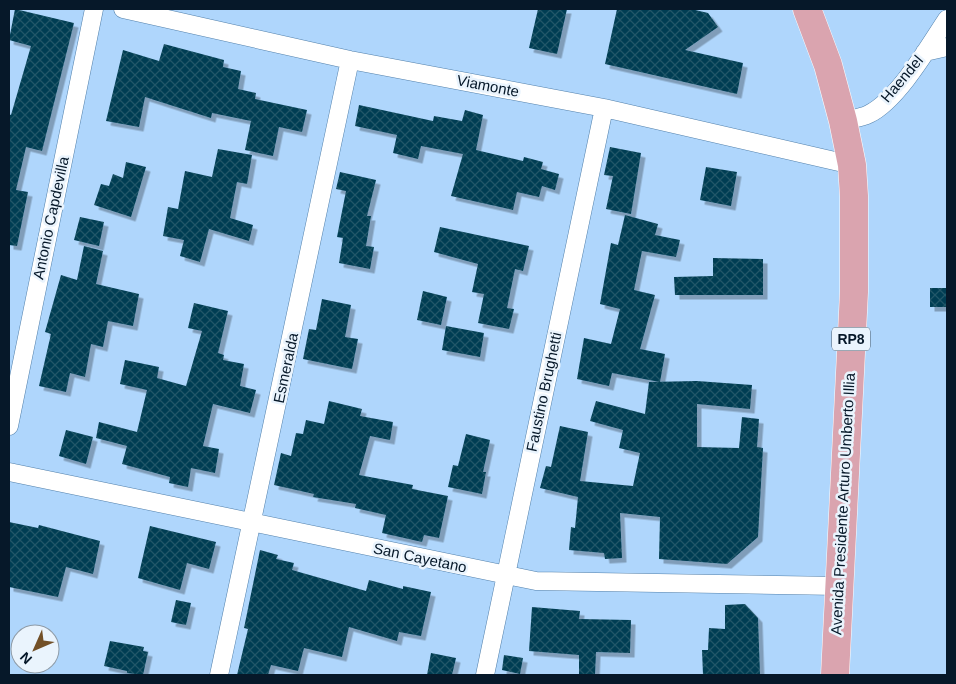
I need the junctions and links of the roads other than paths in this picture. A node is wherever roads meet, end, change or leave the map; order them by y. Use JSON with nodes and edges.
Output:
{"nodes":[{"id":1,"x":94,"y":9,"type":"edge"},
{"id":2,"x":123,"y":9,"type":"edge"},
{"id":3,"x":807,"y":9,"type":"edge"},
{"id":4,"x":947,"y":19,"type":"edge"},
{"id":5,"x":947,"y":47,"type":"edge"},
{"id":6,"x":925,"y":52,"type":"junction"},
{"id":7,"x":350,"y":60,"type":"junction"},
{"id":8,"x":604,"y":108,"type":"junction"},
{"id":9,"x":843,"y":121,"type":"junction"},
{"id":10,"x":852,"y":165,"type":"junction"},
{"id":11,"x":9,"y":426,"type":"edge"},
{"id":12,"x":9,"y":472,"type":"edge"},
{"id":13,"x":253,"y":524,"type":"junction"},
{"id":14,"x":505,"y":576,"type":"junction"},
{"id":15,"x":839,"y":586,"type":"junction"},
{"id":16,"x":220,"y":675,"type":"edge"},
{"id":17,"x":484,"y":675,"type":"edge"},
{"id":18,"x":835,"y":675,"type":"edge"}],
"edges":[{"from":1,"to":11,"type":"street","name":"Antonio Capdevilla"},
{"from":2,"to":7,"type":"street","name":"Viamonte"},
{"from":3,"to":9,"type":"main road","name":"Avenida Presidente Arturo Umberto Illia","number":"RP8"},
{"from":4,"to":6,"type":"street","name":"Haendel"},
{"from":5,"to":6,"type":"street"},
{"from":6,"to":9,"type":"street","name":"Haendel"},
{"from":7,"to":8,"type":"street","name":"Viamonte"},
{"from":7,"to":13,"type":"street","name":"Esmeralda"},
{"from":8,"to":10,"type":"street","name":"Viamonte"},
{"from":8,"to":14,"type":"street","name":"Faustino Brughetti"},
{"from":9,"to":10,"type":"main road","name":"Avenida Presidente Arturo Umberto Illia","number":"RP8"},
{"from":10,"to":15,"type":"main road","name":"Avenida Presidente Arturo Umberto Illia","number":"RP8"},
{"from":12,"to":13,"type":"street","name":"San Cayetano"},
{"from":13,"to":14,"type":"street","name":"San Cayetano"},
{"from":13,"to":16,"type":"street","name":"Esmeralda"},
{"from":14,"to":15,"type":"street","name":"San Cayetano"},
{"from":14,"to":17,"type":"street","name":"Faustino Brughetti"},
{"from":15,"to":18,"type":"main road","name":"Avenida Presidente Arturo Umberto Illia","number":"RP8"}]}
